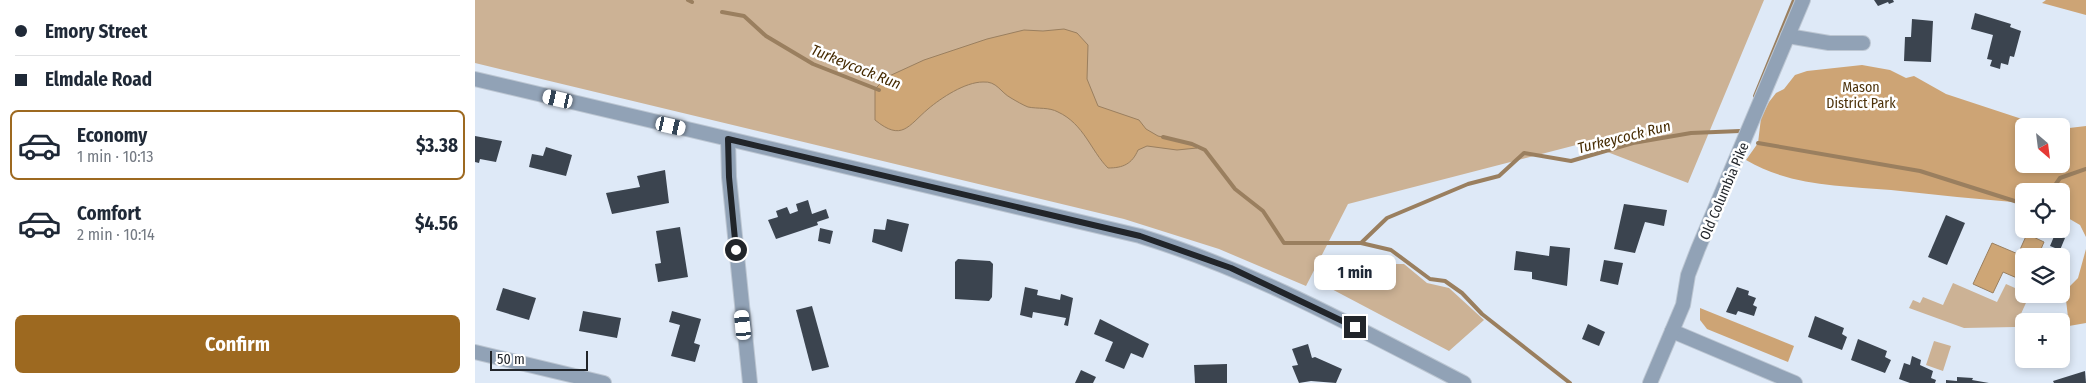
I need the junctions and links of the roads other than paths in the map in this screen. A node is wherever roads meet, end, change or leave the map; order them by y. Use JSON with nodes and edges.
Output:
{"nodes":[{"id":1,"x":1803,"y":0,"type":"edge"},
{"id":2,"x":1788,"y":36,"type":"junction"},
{"id":3,"x":1863,"y":43,"type":"dead end"},
{"id":4,"x":475,"y":79,"type":"edge"},
{"id":5,"x":728,"y":139,"type":"junction"},
{"id":6,"x":1672,"y":331,"type":"junction"},
{"id":7,"x":475,"y":352,"type":"edge"},
{"id":8,"x":604,"y":383,"type":"edge"},
{"id":9,"x":749,"y":383,"type":"edge"},
{"id":10,"x":1465,"y":383,"type":"edge"},
{"id":11,"x":1650,"y":383,"type":"edge"},
{"id":12,"x":1795,"y":383,"type":"edge"}],
"edges":[{"from":1,"to":2,"type":"street","name":"Old Columbia Pike"},
{"from":2,"to":3,"type":"street"},
{"from":2,"to":6,"type":"street","name":"Old Columbia Pike"},
{"from":4,"to":5,"type":"street"},
{"from":5,"to":9,"type":"street"},
{"from":5,"to":10,"type":"street"},
{"from":6,"to":11,"type":"street","name":"Old Columbia Pike"},
{"from":6,"to":12,"type":"street"},
{"from":7,"to":8,"type":"street"}]}
